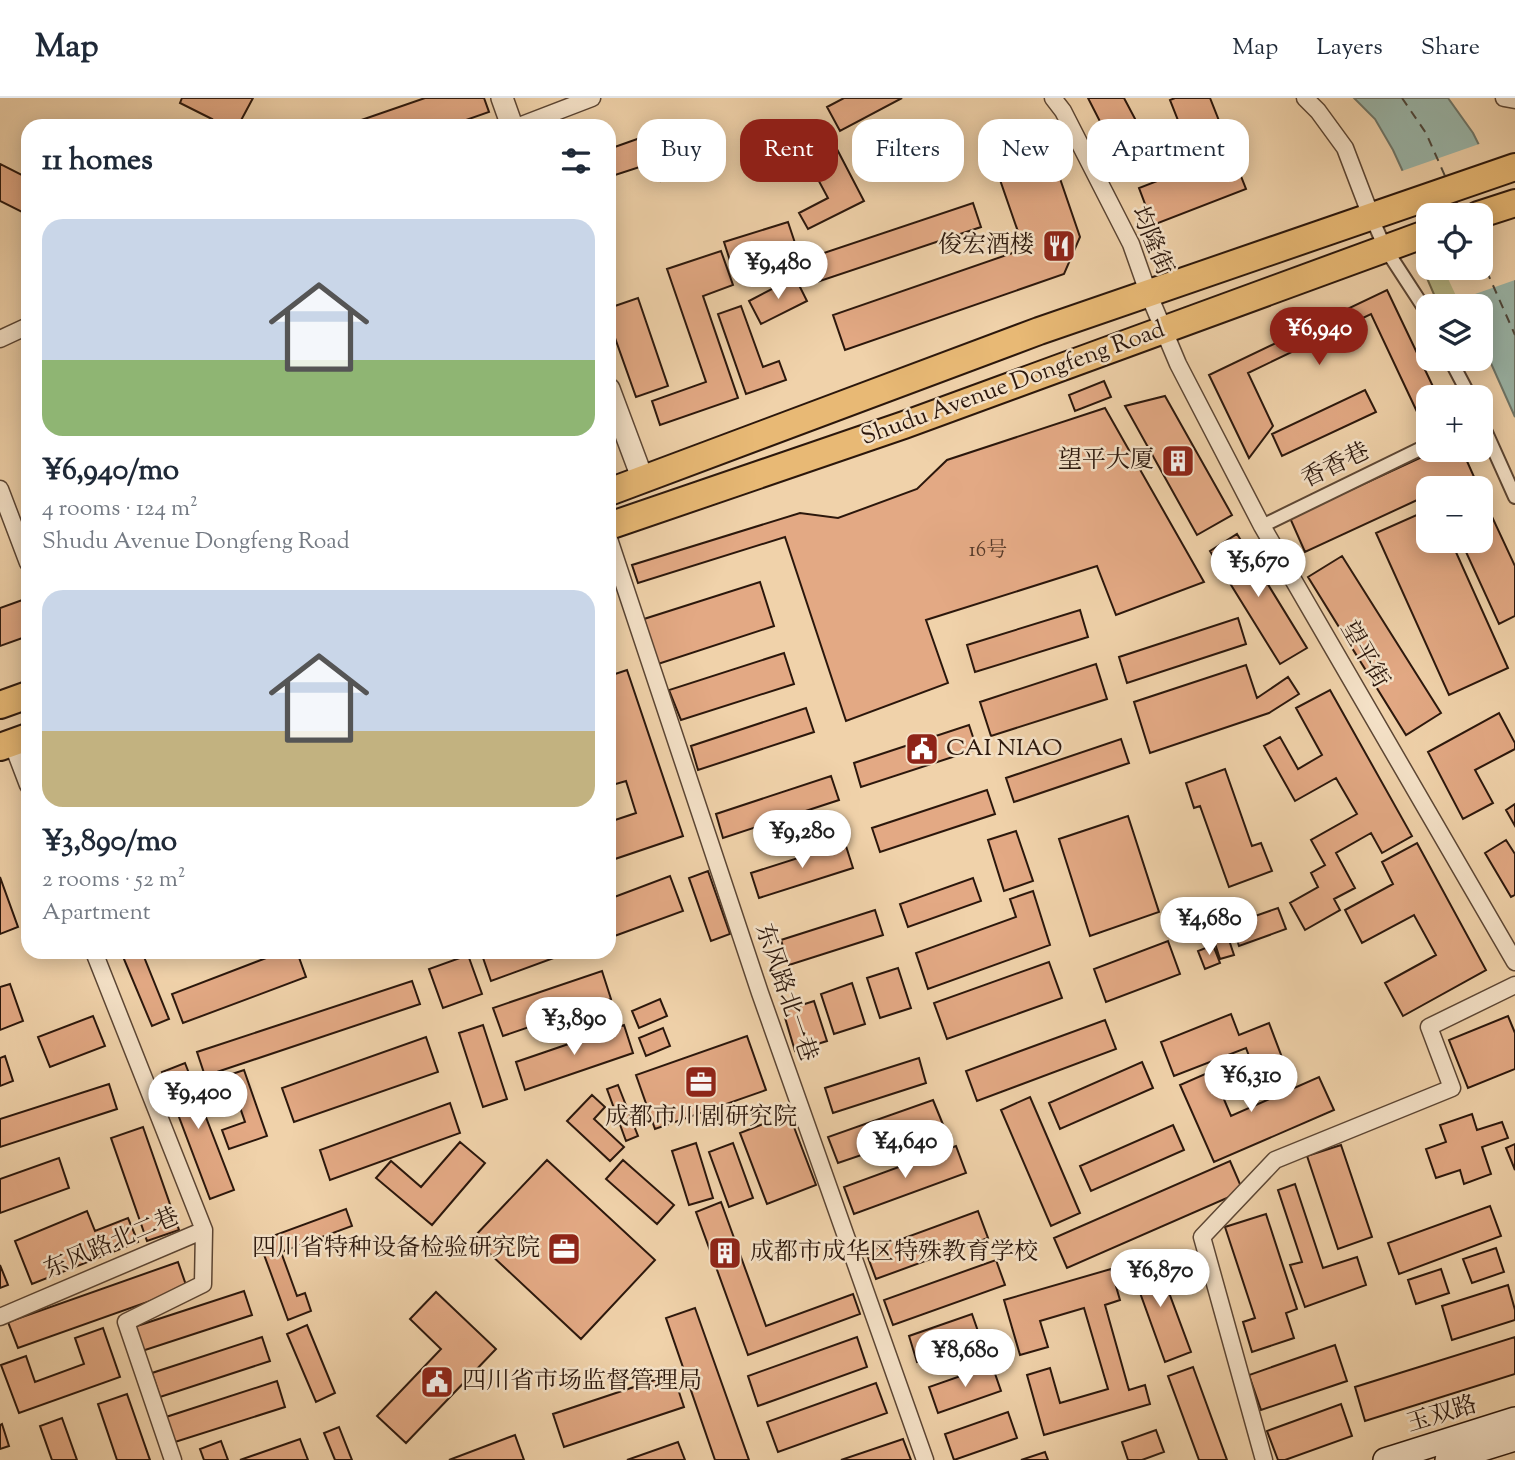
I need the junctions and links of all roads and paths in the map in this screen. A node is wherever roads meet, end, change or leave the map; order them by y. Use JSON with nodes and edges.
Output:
{"nodes":[{"id":1,"x":502,"y":98,"type":"edge"},
{"id":2,"x":592,"y":98,"type":"edge"},
{"id":3,"x":1053,"y":98,"type":"edge"},
{"id":4,"x":1305,"y":98,"type":"edge"},
{"id":5,"x":1504,"y":98,"type":"edge"},
{"id":6,"x":1515,"y":100,"type":"edge"},
{"id":7,"x":510,"y":119,"type":"edge"},
{"id":8,"x":537,"y":119,"type":"edge"},
{"id":9,"x":1515,"y":167,"type":"edge"},
{"id":10,"x":1515,"y":203,"type":"edge"},
{"id":11,"x":1493,"y":210,"type":"edge"},
{"id":12,"x":1371,"y":216,"type":"junction"},
{"id":13,"x":1416,"y":237,"type":"edge"},
{"id":14,"x":1385,"y":248,"type":"junction"},
{"id":15,"x":1149,"y":295,"type":"junction"},
{"id":16,"x":1416,"y":296,"type":"edge"},
{"id":17,"x":21,"y":330,"type":"edge"},
{"id":18,"x":1163,"y":330,"type":"junction"},
{"id":19,"x":0,"y":340,"type":"edge"},
{"id":20,"x":616,"y":408,"type":"edge"},
{"id":21,"x":1493,"y":447,"type":"edge"},
{"id":22,"x":1416,"y":451,"type":"edge"},
{"id":23,"x":643,"y":480,"type":"junction"},
{"id":24,"x":0,"y":489,"type":"edge"},
{"id":25,"x":616,"y":490,"type":"edge"},
{"id":26,"x":1515,"y":497,"type":"edge"},
{"id":27,"x":616,"y":524,"type":"edge"},
{"id":28,"x":1262,"y":526,"type":"junction"},
{"id":29,"x":21,"y":544,"type":"edge"},
{"id":30,"x":616,"y":560,"type":"edge"},
{"id":31,"x":21,"y":698,"type":"edge"},
{"id":32,"x":0,"y":705,"type":"edge"},
{"id":33,"x":13,"y":742,"type":"edge"},
{"id":34,"x":21,"y":765,"type":"edge"},
{"id":35,"x":97,"y":959,"type":"edge"},
{"id":36,"x":1515,"y":962,"type":"edge"},
{"id":37,"x":1515,"y":985,"type":"edge"},
{"id":38,"x":204,"y":1230,"type":"junction"},
{"id":39,"x":0,"y":1317,"type":"edge"},
{"id":40,"x":1515,"y":1419,"type":"edge"},
{"id":41,"x":1515,"y":1439,"type":"edge"},
{"id":42,"x":173,"y":1460,"type":"edge"},
{"id":43,"x":925,"y":1460,"type":"edge"},
{"id":44,"x":1264,"y":1460,"type":"edge"},
{"id":45,"x":1385,"y":1460,"type":"edge"},
{"id":46,"x":1447,"y":1460,"type":"edge"}],
"edges":[{"from":1,"to":7,"type":"street"},
{"from":2,"to":8,"type":"street"},
{"from":3,"to":15,"type":"street","name":"均隆街"},
{"from":4,"to":12,"type":"street"},
{"from":5,"to":6,"type":"street"},
{"from":9,"to":12,"type":"main road","name":"Shudu Avenue Dongfeng Road"},
{"from":10,"to":11,"type":"main road"},
{"from":12,"to":14,"type":"street"},
{"from":12,"to":15,"type":"main road","name":"Shudu Avenue Dongfeng Road"},
{"from":13,"to":14,"type":"main road","name":"Shudu Avenue Dongfeng Road"},
{"from":14,"to":16,"type":"street"},
{"from":14,"to":18,"type":"main road","name":"Shudu Avenue Dongfeng Road"},
{"from":15,"to":18,"type":"street","name":"均隆街"},
{"from":15,"to":23,"type":"main road","name":"Shudu Avenue Dongfeng Road"},
{"from":17,"to":19,"type":"street"},
{"from":18,"to":27,"type":"main road","name":"Shudu Avenue Dongfeng Road"},
{"from":18,"to":28,"type":"street","name":"望平街"},
{"from":20,"to":23,"type":"street"},
{"from":21,"to":26,"type":"street"},
{"from":22,"to":28,"type":"street","name":"香香巷"},
{"from":23,"to":25,"type":"main road","name":"Shudu Avenue Dongfeng Road"},
{"from":24,"to":29,"type":"street"},
{"from":28,"to":36,"type":"street","name":"望平街"},
{"from":30,"to":43,"type":"street","name":"东风路北一巷"},
{"from":31,"to":32,"type":"main road"},
{"from":33,"to":34,"type":"street"},
{"from":35,"to":38,"type":"street","name":"东风路北二巷"},
{"from":37,"to":44,"type":"street"},
{"from":38,"to":39,"type":"street","name":"东风路北二巷"},
{"from":38,"to":42,"type":"street","name":"东风路北二巷"},
{"from":40,"to":45,"type":"main road","name":"玉双路"},
{"from":41,"to":46,"type":"main road","name":"玉双路"}]}
